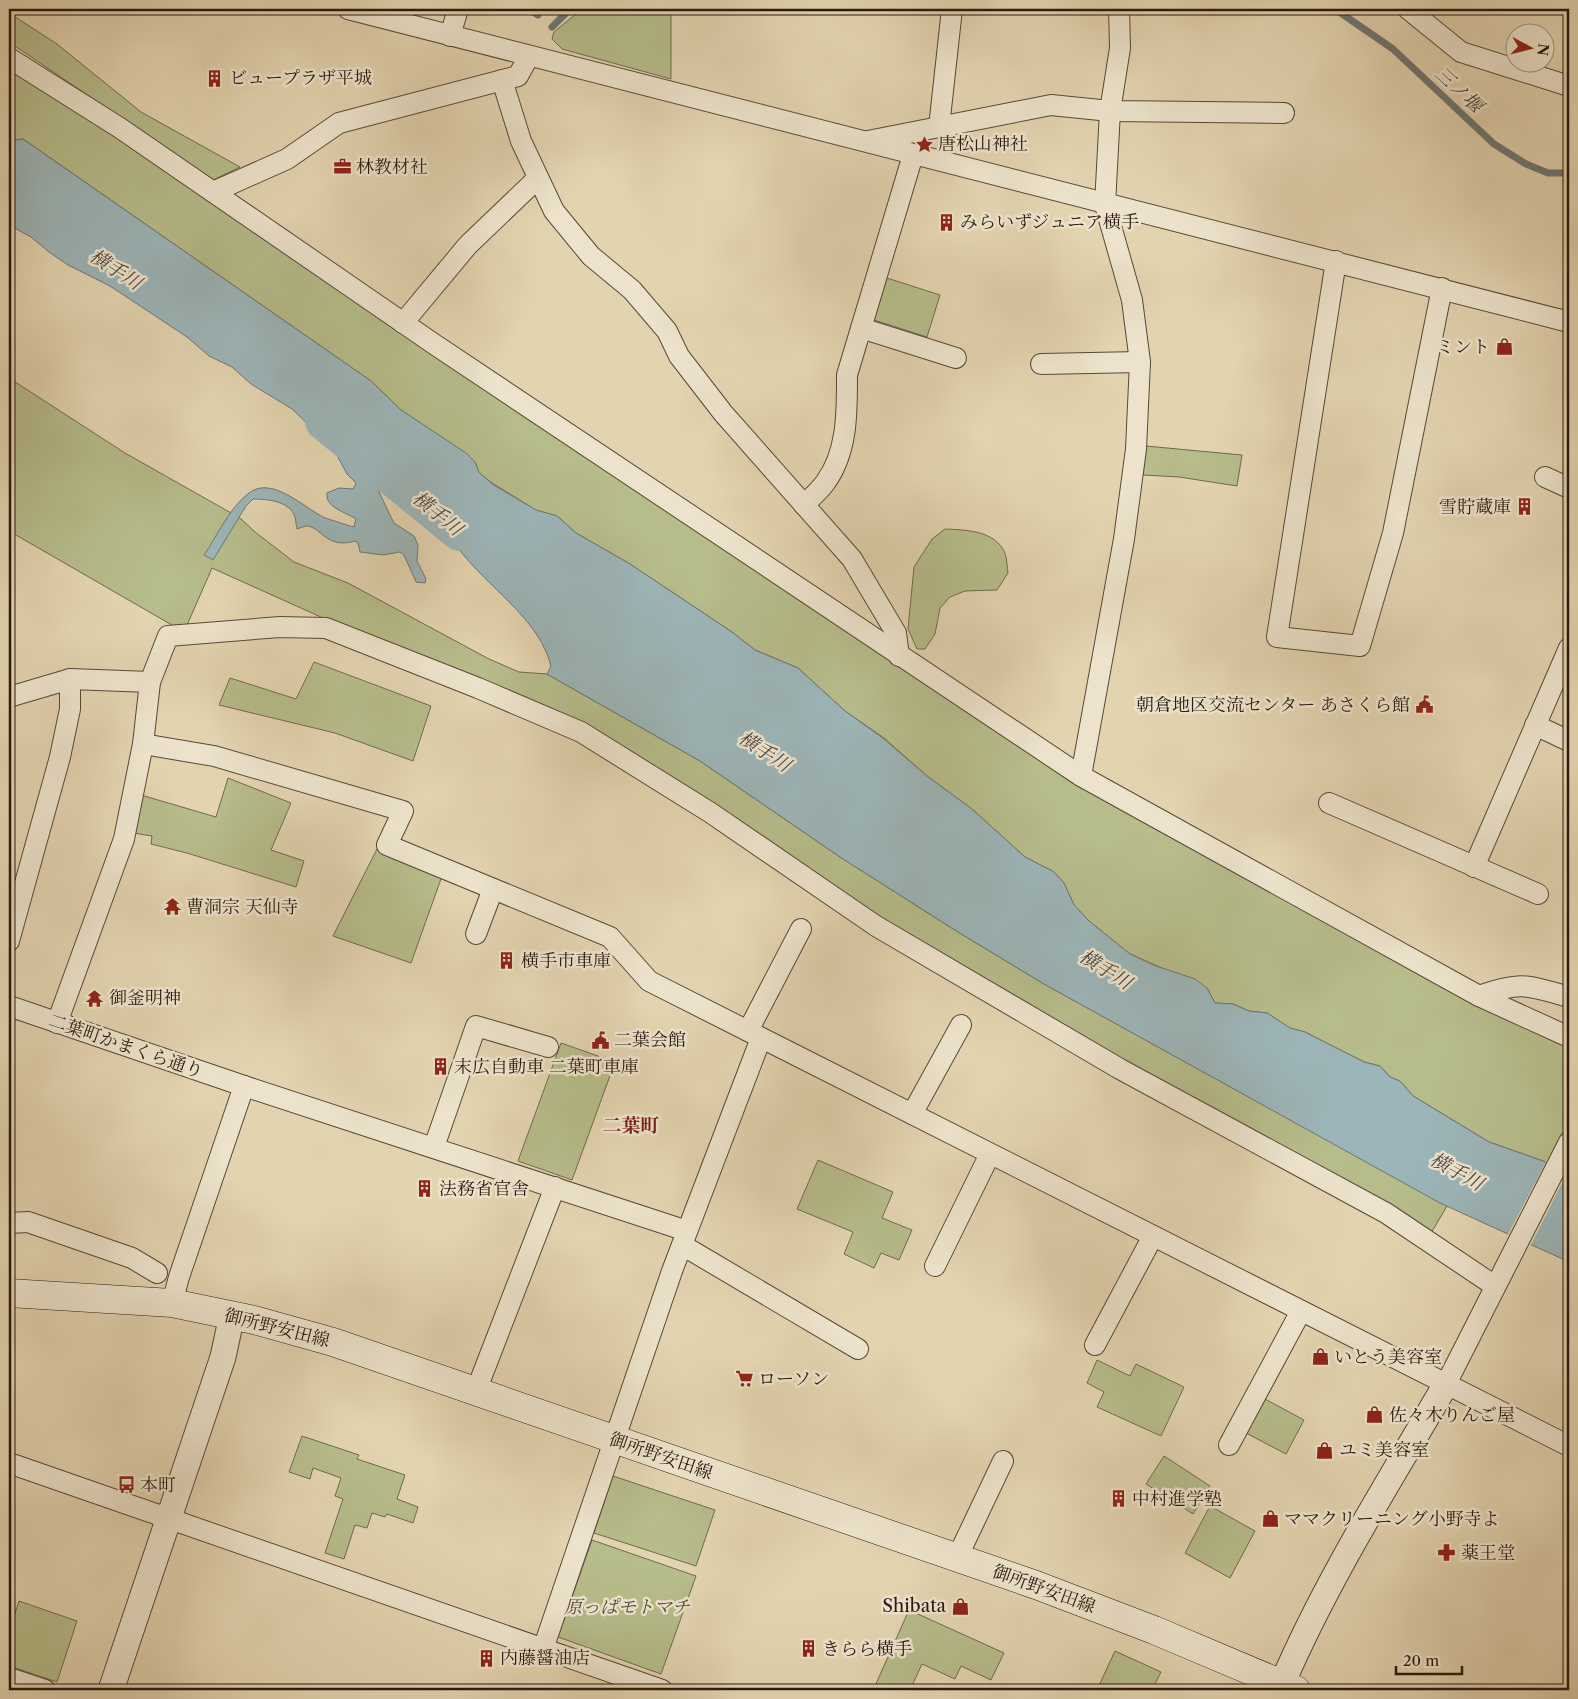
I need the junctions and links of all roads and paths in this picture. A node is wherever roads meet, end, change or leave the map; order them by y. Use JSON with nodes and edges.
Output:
{"nodes":[{"id":1,"x":348,"y":9,"type":"edge"},
{"id":2,"x":458,"y":9,"type":"edge"},
{"id":3,"x":952,"y":9,"type":"edge"},
{"id":4,"x":1119,"y":9,"type":"edge"},
{"id":5,"x":1408,"y":9,"type":"edge"},
{"id":6,"x":450,"y":36,"type":"junction"},
{"id":7,"x":529,"y":56,"type":"junction"},
{"id":8,"x":9,"y":58,"type":"edge"},
{"id":9,"x":502,"y":80,"type":"junction"},
{"id":10,"x":1569,"y":86,"type":"edge"},
{"id":11,"x":1110,"y":111,"type":"junction"},
{"id":12,"x":1284,"y":113,"type":"dead end"},
{"id":13,"x":939,"y":127,"type":"junction"},
{"id":14,"x":861,"y":142,"type":"junction"},
{"id":15,"x":913,"y":156,"type":"junction"},
{"id":16,"x":538,"y":178,"type":"junction"},
{"id":17,"x":213,"y":192,"type":"junction"},
{"id":18,"x":1105,"y":205,"type":"junction"},
{"id":19,"x":1336,"y":262,"type":"junction"},
{"id":20,"x":1442,"y":288,"type":"junction"},
{"id":21,"x":402,"y":322,"type":"junction"},
{"id":22,"x":1569,"y":322,"type":"edge"},
{"id":23,"x":861,"y":328,"type":"junction"},
{"id":24,"x":956,"y":358,"type":"dead end"},
{"id":25,"x":1140,"y":362,"type":"junction"},
{"id":26,"x":1041,"y":364,"type":"dead end"},
{"id":27,"x":1545,"y":477,"type":"dead end"},
{"id":28,"x":1569,"y":488,"type":"edge"},
{"id":29,"x":804,"y":506,"type":"junction"},
{"id":30,"x":1569,"y":648,"type":"edge"},
{"id":31,"x":899,"y":656,"type":"junction"},
{"id":32,"x":70,"y":679,"type":"junction"},
{"id":33,"x":150,"y":682,"type":"junction"},
{"id":34,"x":9,"y":697,"type":"edge"},
{"id":35,"x":1535,"y":725,"type":"junction"},
{"id":36,"x":1569,"y":741,"type":"edge"},
{"id":37,"x":143,"y":744,"type":"junction"},
{"id":38,"x":1081,"y":776,"type":"junction"},
{"id":39,"x":1329,"y":803,"type":"dead end"},
{"id":40,"x":1474,"y":867,"type":"junction"},
{"id":41,"x":492,"y":889,"type":"junction"},
{"id":42,"x":1538,"y":894,"type":"dead end"},
{"id":43,"x":802,"y":929,"type":"dead end"},
{"id":44,"x":476,"y":934,"type":"dead end"},
{"id":45,"x":9,"y":941,"type":"edge"},
{"id":46,"x":1479,"y":996,"type":"junction"},
{"id":47,"x":1569,"y":997,"type":"edge"},
{"id":48,"x":9,"y":1006,"type":"edge"},
{"id":49,"x":58,"y":1023,"type":"junction"},
{"id":50,"x":961,"y":1025,"type":"dead end"},
{"id":51,"x":755,"y":1034,"type":"junction"},
{"id":52,"x":1569,"y":1037,"type":"edge"},
{"id":53,"x":548,"y":1047,"type":"dead end"},
{"id":54,"x":244,"y":1086,"type":"junction"},
{"id":55,"x":912,"y":1114,"type":"junction"},
{"id":56,"x":1569,"y":1142,"type":"edge"},
{"id":57,"x":434,"y":1147,"type":"junction"},
{"id":58,"x":990,"y":1154,"type":"junction"},
{"id":59,"x":555,"y":1187,"type":"junction"},
{"id":60,"x":9,"y":1223,"type":"edge"},
{"id":61,"x":1153,"y":1236,"type":"junction"},
{"id":62,"x":685,"y":1238,"type":"junction"},
{"id":63,"x":935,"y":1266,"type":"dead end"},
{"id":64,"x":157,"y":1272,"type":"dead end"},
{"id":65,"x":1496,"y":1283,"type":"junction"},
{"id":66,"x":9,"y":1293,"type":"edge"},
{"id":67,"x":172,"y":1304,"type":"junction"},
{"id":68,"x":1301,"y":1311,"type":"junction"},
{"id":69,"x":232,"y":1316,"type":"junction"},
{"id":70,"x":1095,"y":1345,"type":"dead end"},
{"id":71,"x":858,"y":1349,"type":"dead end"},
{"id":72,"x":1446,"y":1384,"type":"junction"},
{"id":73,"x":476,"y":1391,"type":"junction"},
{"id":74,"x":614,"y":1439,"type":"junction"},
{"id":75,"x":1229,"y":1445,"type":"dead end"},
{"id":76,"x":1569,"y":1446,"type":"edge"},
{"id":77,"x":1003,"y":1461,"type":"dead end"},
{"id":78,"x":9,"y":1463,"type":"edge"},
{"id":79,"x":168,"y":1518,"type":"junction"},
{"id":80,"x":957,"y":1558,"type":"junction"},
{"id":81,"x":543,"y":1649,"type":"junction"},
{"id":82,"x":9,"y":1678,"type":"edge"},
{"id":83,"x":1286,"y":1688,"type":"edge"},
{"id":84,"x":655,"y":1689,"type":"edge"},
{"id":85,"x":45,"y":1690,"type":"edge"},
{"id":86,"x":111,"y":1690,"type":"edge"}],
"edges":[{"from":1,"to":6,"type":"street"},
{"from":2,"to":6,"type":"street"},
{"from":3,"to":13,"type":"street"},
{"from":4,"to":11,"type":"street"},
{"from":5,"to":10,"type":"street"},
{"from":6,"to":7,"type":"street"},
{"from":7,"to":9,"type":"street"},
{"from":7,"to":14,"type":"street"},
{"from":8,"to":17,"type":"street"},
{"from":9,"to":16,"type":"street"},
{"from":9,"to":17,"type":"street"},
{"from":11,"to":12,"type":"street"},
{"from":11,"to":13,"type":"street"},
{"from":11,"to":18,"type":"street"},
{"from":13,"to":14,"type":"street"},
{"from":14,"to":15,"type":"street"},
{"from":15,"to":18,"type":"street"},
{"from":15,"to":23,"type":"street"},
{"from":16,"to":21,"type":"street"},
{"from":16,"to":29,"type":"street"},
{"from":17,"to":21,"type":"street"},
{"from":18,"to":19,"type":"street"},
{"from":18,"to":25,"type":"street"},
{"from":19,"to":20,"type":"street"},
{"from":19,"to":20,"type":"street"},
{"from":20,"to":22,"type":"street"},
{"from":21,"to":31,"type":"street"},
{"from":23,"to":24,"type":"street"},
{"from":23,"to":29,"type":"street"},
{"from":25,"to":26,"type":"street"},
{"from":25,"to":38,"type":"street"},
{"from":27,"to":28,"type":"street"},
{"from":29,"to":31,"type":"street"},
{"from":30,"to":35,"type":"street"},
{"from":31,"to":38,"type":"street"},
{"from":32,"to":33,"type":"street"},
{"from":32,"to":34,"type":"street"},
{"from":32,"to":45,"type":"street"},
{"from":33,"to":37,"type":"street"},
{"from":33,"to":65,"type":"street"},
{"from":35,"to":36,"type":"street"},
{"from":35,"to":40,"type":"street"},
{"from":37,"to":41,"type":"street"},
{"from":37,"to":49,"type":"street"},
{"from":38,"to":46,"type":"street"},
{"from":39,"to":40,"type":"street"},
{"from":40,"to":42,"type":"street"},
{"from":41,"to":44,"type":"street"},
{"from":41,"to":51,"type":"street"},
{"from":43,"to":51,"type":"street"},
{"from":46,"to":47,"type":"street"},
{"from":46,"to":52,"type":"street"},
{"from":48,"to":49,"type":"street","name":"二葉町かまくら通り"},
{"from":49,"to":54,"type":"street","name":"二葉町かまくら通り"},
{"from":50,"to":55,"type":"street"},
{"from":51,"to":55,"type":"street"},
{"from":51,"to":62,"type":"street"},
{"from":53,"to":57,"type":"street"},
{"from":54,"to":57,"type":"street","name":"二葉町かまくら通り"},
{"from":54,"to":67,"type":"street"},
{"from":55,"to":58,"type":"street"},
{"from":56,"to":65,"type":"street"},
{"from":57,"to":59,"type":"street","name":"二葉町かまくら通り"},
{"from":58,"to":61,"type":"street"},
{"from":58,"to":63,"type":"street"},
{"from":59,"to":62,"type":"street","name":"二葉町かまくら通り"},
{"from":59,"to":73,"type":"street"},
{"from":60,"to":64,"type":"street"},
{"from":61,"to":68,"type":"street"},
{"from":61,"to":70,"type":"street"},
{"from":62,"to":71,"type":"street","name":"二葉町かまくら通り"},
{"from":62,"to":74,"type":"street"},
{"from":65,"to":72,"type":"street"},
{"from":66,"to":67,"type":"main road","name":"御所野安田線"},
{"from":67,"to":69,"type":"main road","name":"御所野安田線"},
{"from":68,"to":72,"type":"street"},
{"from":68,"to":75,"type":"street"},
{"from":69,"to":73,"type":"main road","name":"御所野安田線"},
{"from":69,"to":79,"type":"street"},
{"from":72,"to":76,"type":"street"},
{"from":72,"to":83,"type":"street"},
{"from":73,"to":74,"type":"main road","name":"御所野安田線"},
{"from":74,"to":80,"type":"main road","name":"御所野安田線"},
{"from":74,"to":81,"type":"street"},
{"from":77,"to":80,"type":"street"},
{"from":78,"to":79,"type":"street"},
{"from":79,"to":81,"type":"street"},
{"from":79,"to":86,"type":"street"},
{"from":80,"to":83,"type":"main road","name":"御所野安田線"},
{"from":81,"to":84,"type":"street"},
{"from":82,"to":85,"type":"street"}]}
